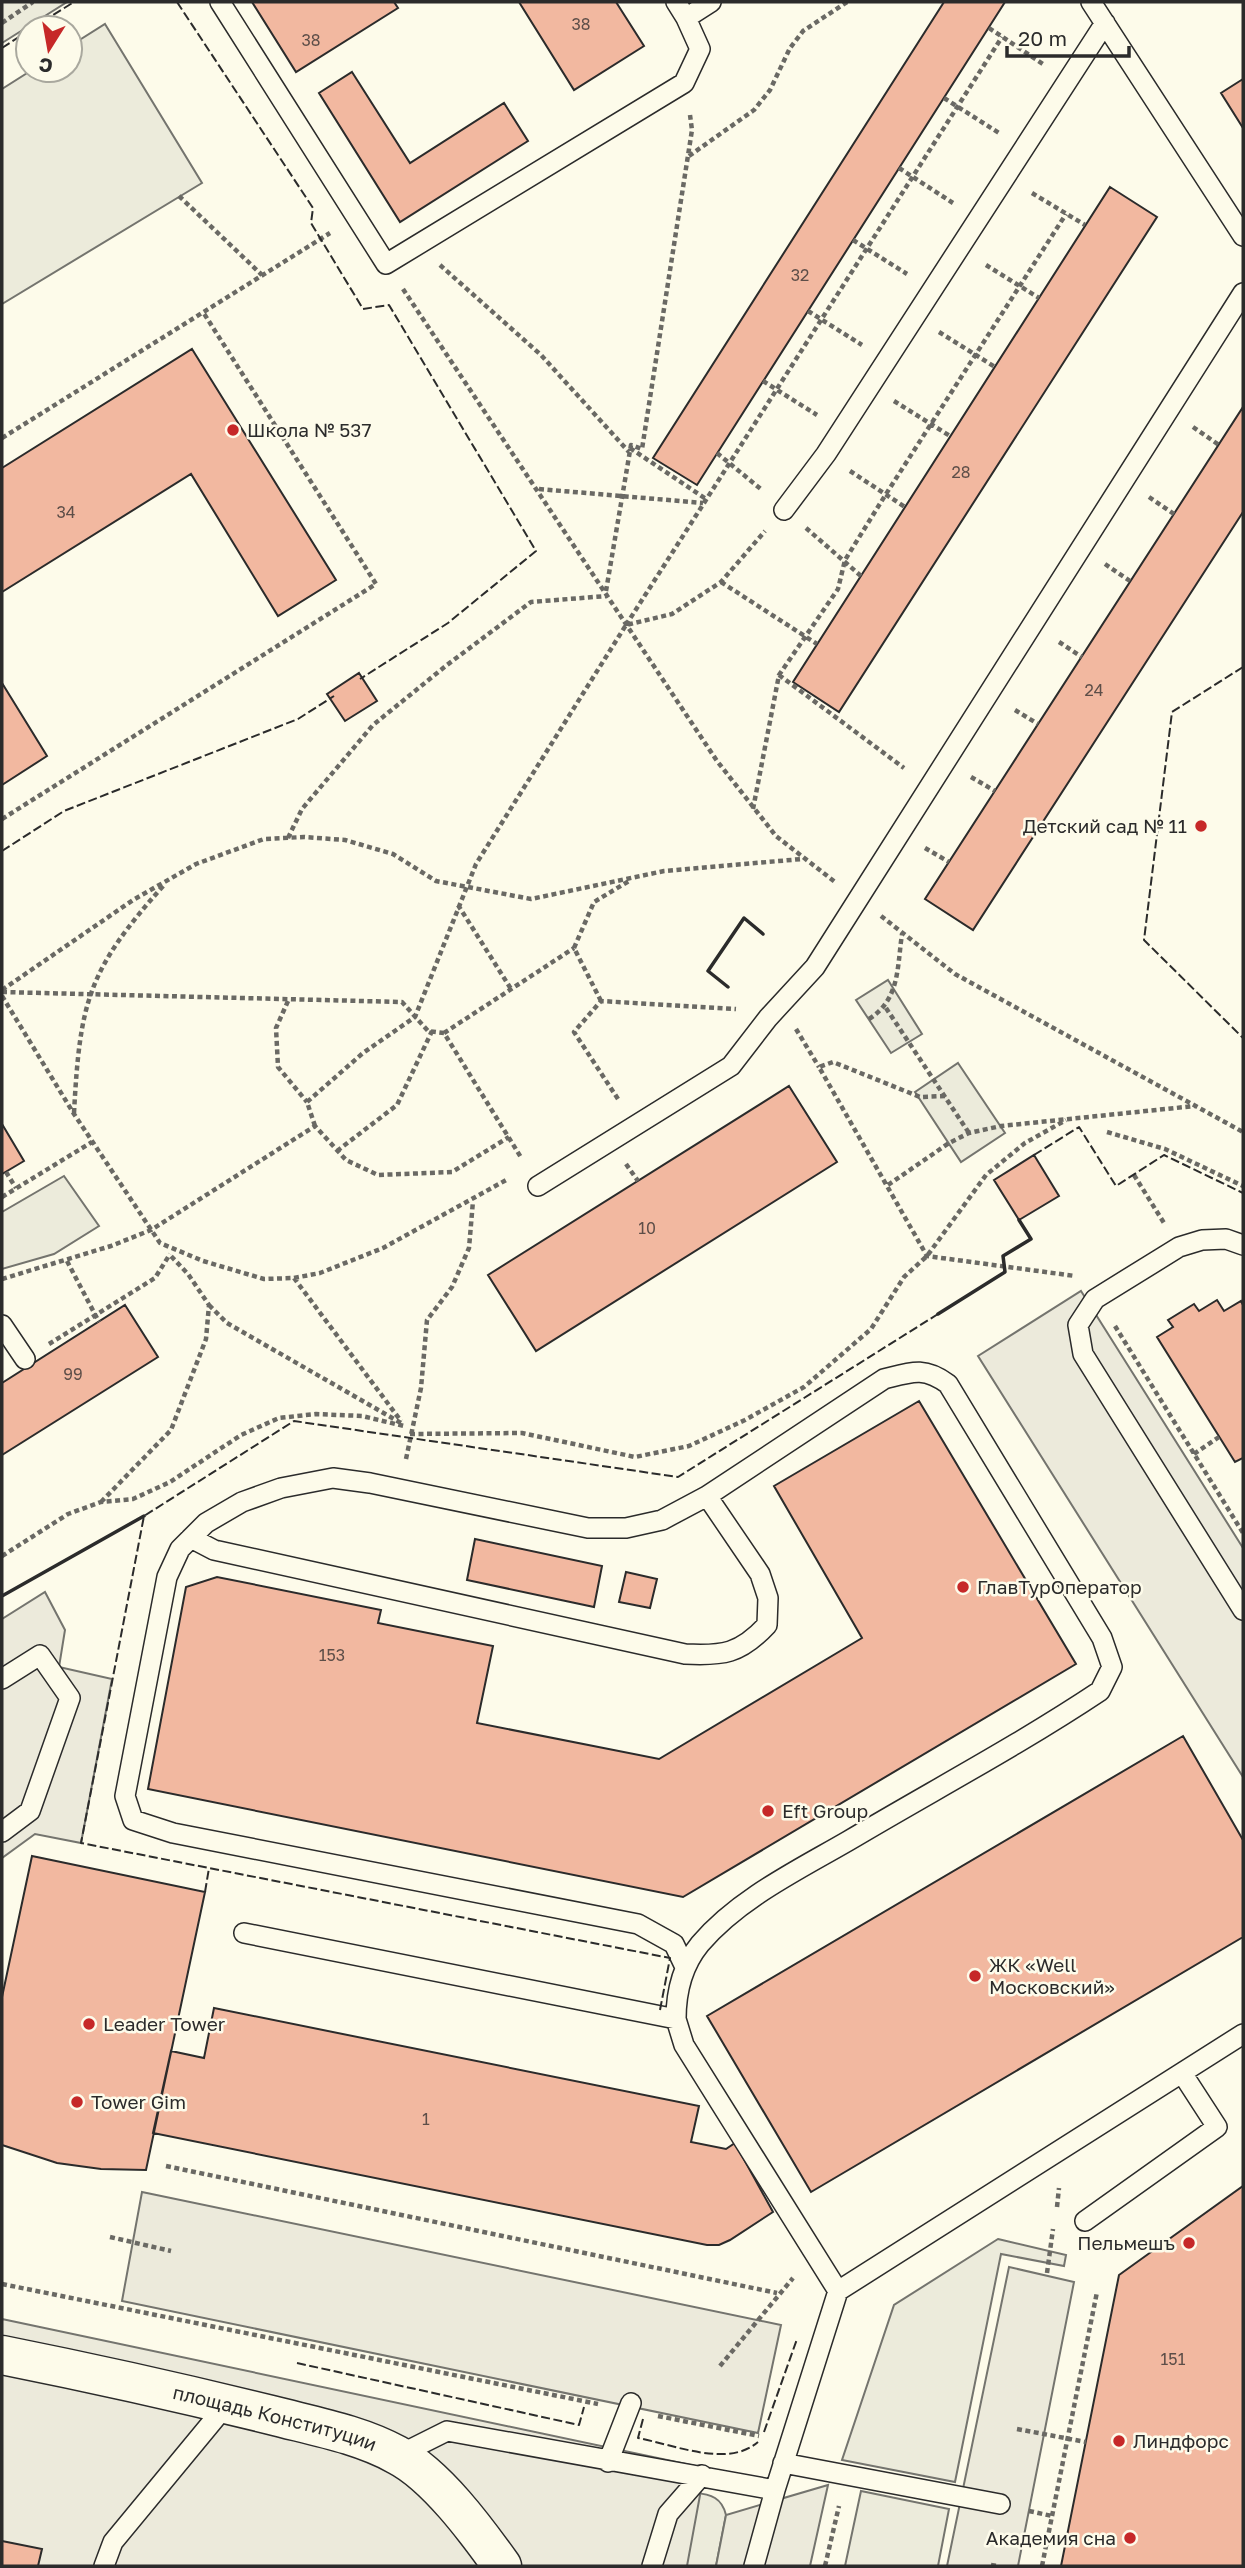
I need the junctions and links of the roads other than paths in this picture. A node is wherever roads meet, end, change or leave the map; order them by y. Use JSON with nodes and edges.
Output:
{"nodes":[{"id":1,"x":220,"y":2,"type":"edge"},
{"id":2,"x":711,"y":2,"type":"edge"},
{"id":3,"x":1091,"y":2,"type":"edge"},
{"id":4,"x":681,"y":10,"type":"edge"},
{"id":5,"x":1105,"y":23,"type":"junction"},
{"id":6,"x":1243,"y":236,"type":"edge"},
{"id":7,"x":1243,"y":293,"type":"edge"},
{"id":8,"x":784,"y":510,"type":"road end"},
{"id":9,"x":537,"y":1186,"type":"road end"},
{"id":10,"x":1243,"y":1245,"type":"edge"},
{"id":11,"x":2,"y":1325,"type":"edge"},
{"id":12,"x":25,"y":1359,"type":"road end"},
{"id":13,"x":708,"y":1496,"type":"junction"},
{"id":14,"x":191,"y":1538,"type":"junction"},
{"id":15,"x":1243,"y":1610,"type":"edge"},
{"id":16,"x":2,"y":1679,"type":"edge"},
{"id":17,"x":2,"y":1832,"type":"edge"},
{"id":18,"x":244,"y":1933,"type":"dead end"},
{"id":19,"x":685,"y":1967,"type":"junction"},
{"id":20,"x":676,"y":2019,"type":"junction"},
{"id":21,"x":1243,"y":2034,"type":"edge"},
{"id":22,"x":1182,"y":2073,"type":"junction"},
{"id":23,"x":1085,"y":2221,"type":"dead end"},
{"id":24,"x":838,"y":2291,"type":"junction"},
{"id":25,"x":2,"y":2355,"type":"edge"},
{"id":26,"x":227,"y":2404,"type":"junction"},
{"id":27,"x":630,"y":2406,"type":"road end"},
{"id":28,"x":399,"y":2455,"type":"junction"},
{"id":29,"x":608,"y":2462,"type":"junction"},
{"id":30,"x":783,"y":2463,"type":"junction"},
{"id":31,"x":702,"y":2475,"type":"junction"},
{"id":32,"x":775,"y":2490,"type":"junction"},
{"id":33,"x":1000,"y":2504,"type":"dead end"},
{"id":34,"x":104,"y":2566,"type":"edge"},
{"id":35,"x":502,"y":2566,"type":"edge"},
{"id":36,"x":652,"y":2566,"type":"edge"},
{"id":37,"x":754,"y":2566,"type":"edge"}],
"edges":[{"from":1,"to":4,"type":"lane"},
{"from":2,"to":4,"type":"lane"},
{"from":3,"to":5,"type":"lane"},
{"from":5,"to":6,"type":"lane"},
{"from":5,"to":8,"type":"lane"},
{"from":7,"to":9,"type":"lane"},
{"from":10,"to":15,"type":"lane"},
{"from":11,"to":12,"type":"lane"},
{"from":13,"to":14,"type":"lane"},
{"from":13,"to":14,"type":"lane"},
{"from":13,"to":19,"type":"lane"},
{"from":14,"to":19,"type":"lane"},
{"from":16,"to":17,"type":"lane"},
{"from":18,"to":20,"type":"lane"},
{"from":19,"to":20,"type":"lane"},
{"from":20,"to":24,"type":"lane"},
{"from":21,"to":22,"type":"lane"},
{"from":22,"to":23,"type":"lane"},
{"from":22,"to":24,"type":"lane"},
{"from":24,"to":30,"type":"lane"},
{"from":25,"to":26,"type":"main road","name":"площадь Конституции"},
{"from":26,"to":28,"type":"main road","name":"площадь Конституции"},
{"from":26,"to":34,"type":"lane"},
{"from":27,"to":29,"type":"lane"},
{"from":28,"to":29,"type":"lane"},
{"from":28,"to":35,"type":"main road","name":"площадь Конституции"},
{"from":29,"to":31,"type":"lane"},
{"from":30,"to":32,"type":"lane"},
{"from":30,"to":33,"type":"lane"},
{"from":31,"to":32,"type":"lane"},
{"from":31,"to":36,"type":"lane"},
{"from":32,"to":37,"type":"lane"}]}
